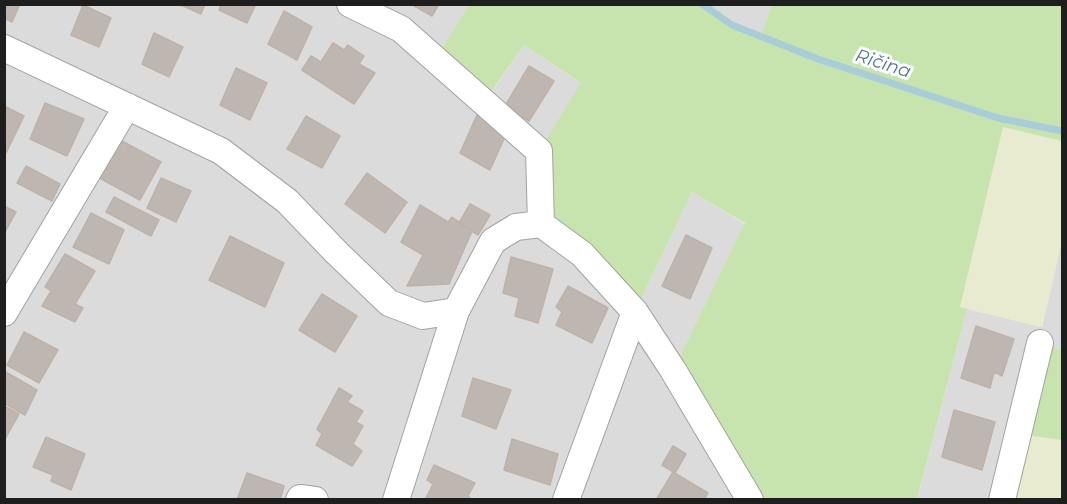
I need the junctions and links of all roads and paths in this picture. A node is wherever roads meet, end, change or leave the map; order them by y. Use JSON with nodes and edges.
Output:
{"nodes":[{"id":1,"x":350,"y":4,"type":"edge"},
{"id":2,"x":4,"y":48,"type":"edge"},
{"id":3,"x":127,"y":106,"type":"junction"},
{"id":4,"x":542,"y":224,"type":"junction"},
{"id":5,"x":456,"y":311,"type":"junction"},
{"id":6,"x":635,"y":312,"type":"junction"},
{"id":7,"x":4,"y":313,"type":"edge"},
{"id":8,"x":1040,"y":343,"type":"dead end"},
{"id":9,"x":749,"y":499,"type":"edge"},
{"id":10,"x":299,"y":500,"type":"edge"},
{"id":11,"x":315,"y":500,"type":"edge"},
{"id":12,"x":396,"y":500,"type":"edge"},
{"id":13,"x":566,"y":500,"type":"edge"},
{"id":14,"x":1002,"y":500,"type":"edge"}],
"edges":[{"from":1,"to":4,"type":"street"},
{"from":2,"to":3,"type":"street"},
{"from":3,"to":5,"type":"street"},
{"from":3,"to":7,"type":"street"},
{"from":4,"to":5,"type":"street"},
{"from":4,"to":6,"type":"street"},
{"from":5,"to":12,"type":"street"},
{"from":6,"to":9,"type":"street"},
{"from":6,"to":13,"type":"street"},
{"from":8,"to":14,"type":"street"},
{"from":10,"to":11,"type":"street"}]}
